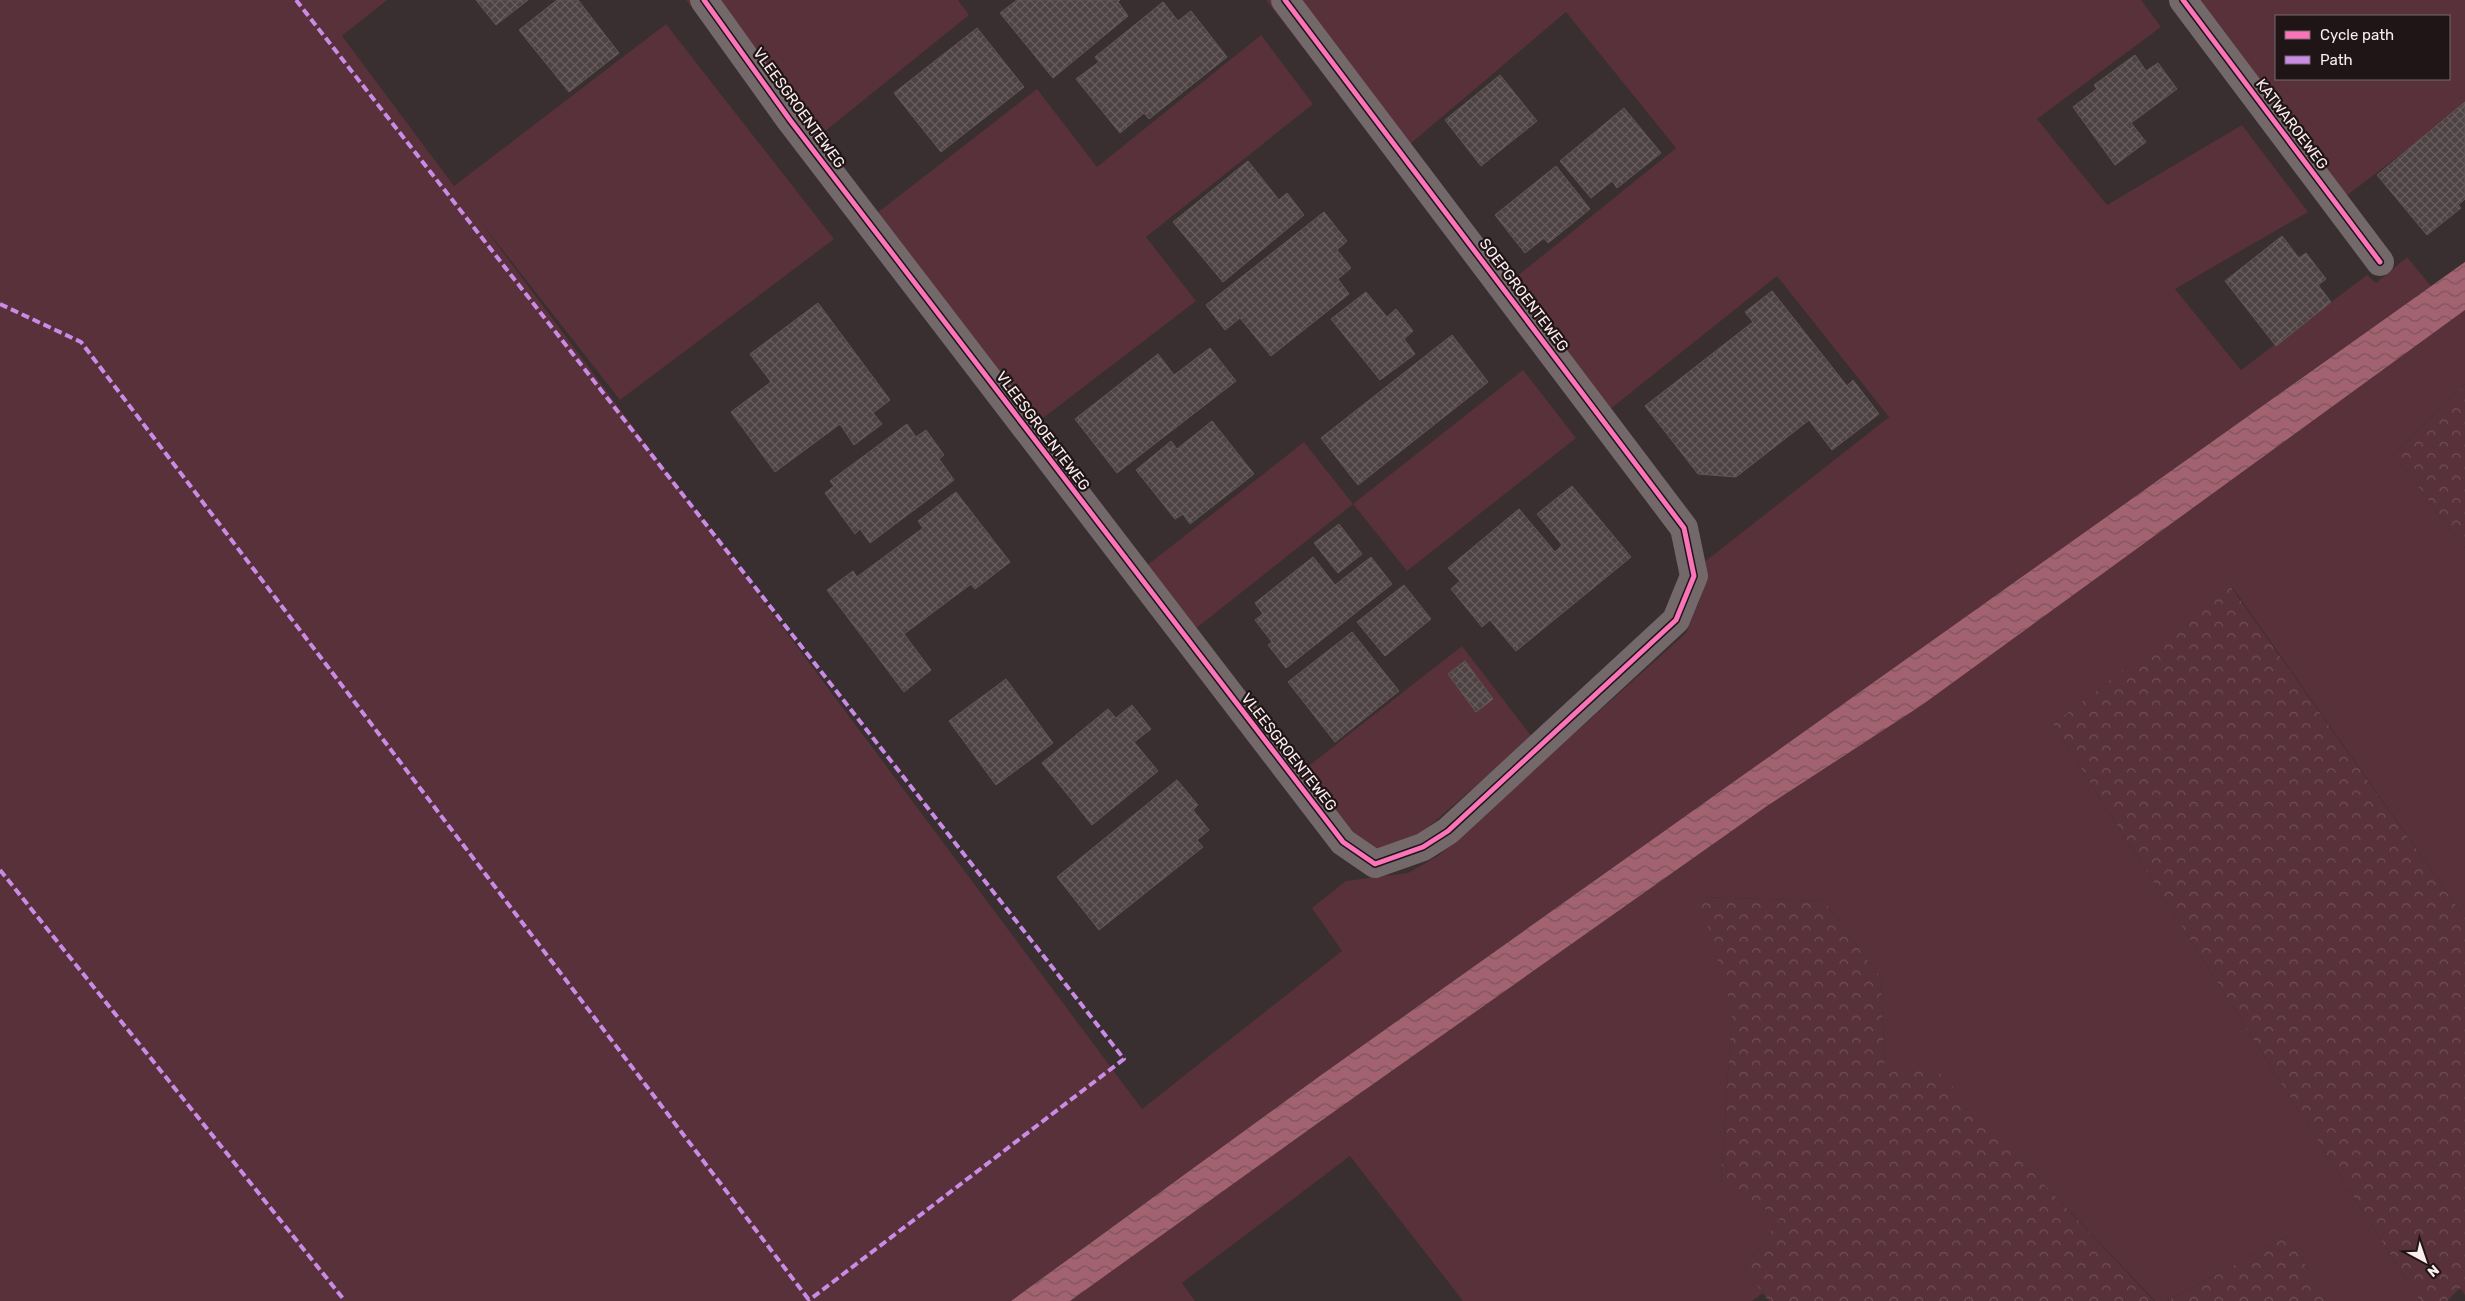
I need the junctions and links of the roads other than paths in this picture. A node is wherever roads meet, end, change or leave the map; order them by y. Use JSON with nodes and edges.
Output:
{"nodes":[{"id":1,"x":704,"y":0,"type":"edge"},
{"id":2,"x":1285,"y":0,"type":"edge"},
{"id":3,"x":2183,"y":0,"type":"edge"},
{"id":4,"x":2380,"y":262,"type":"dead end"},
{"id":5,"x":1676,"y":620,"type":"joint"}],
"edges":[{"from":1,"to":5,"type":"street","name":"VLEESGROENTEWEG"},
{"from":2,"to":5,"type":"street","name":"SOEPGROENTEWEG"},
{"from":3,"to":4,"type":"street","name":"KATWAROEWEG"}]}
